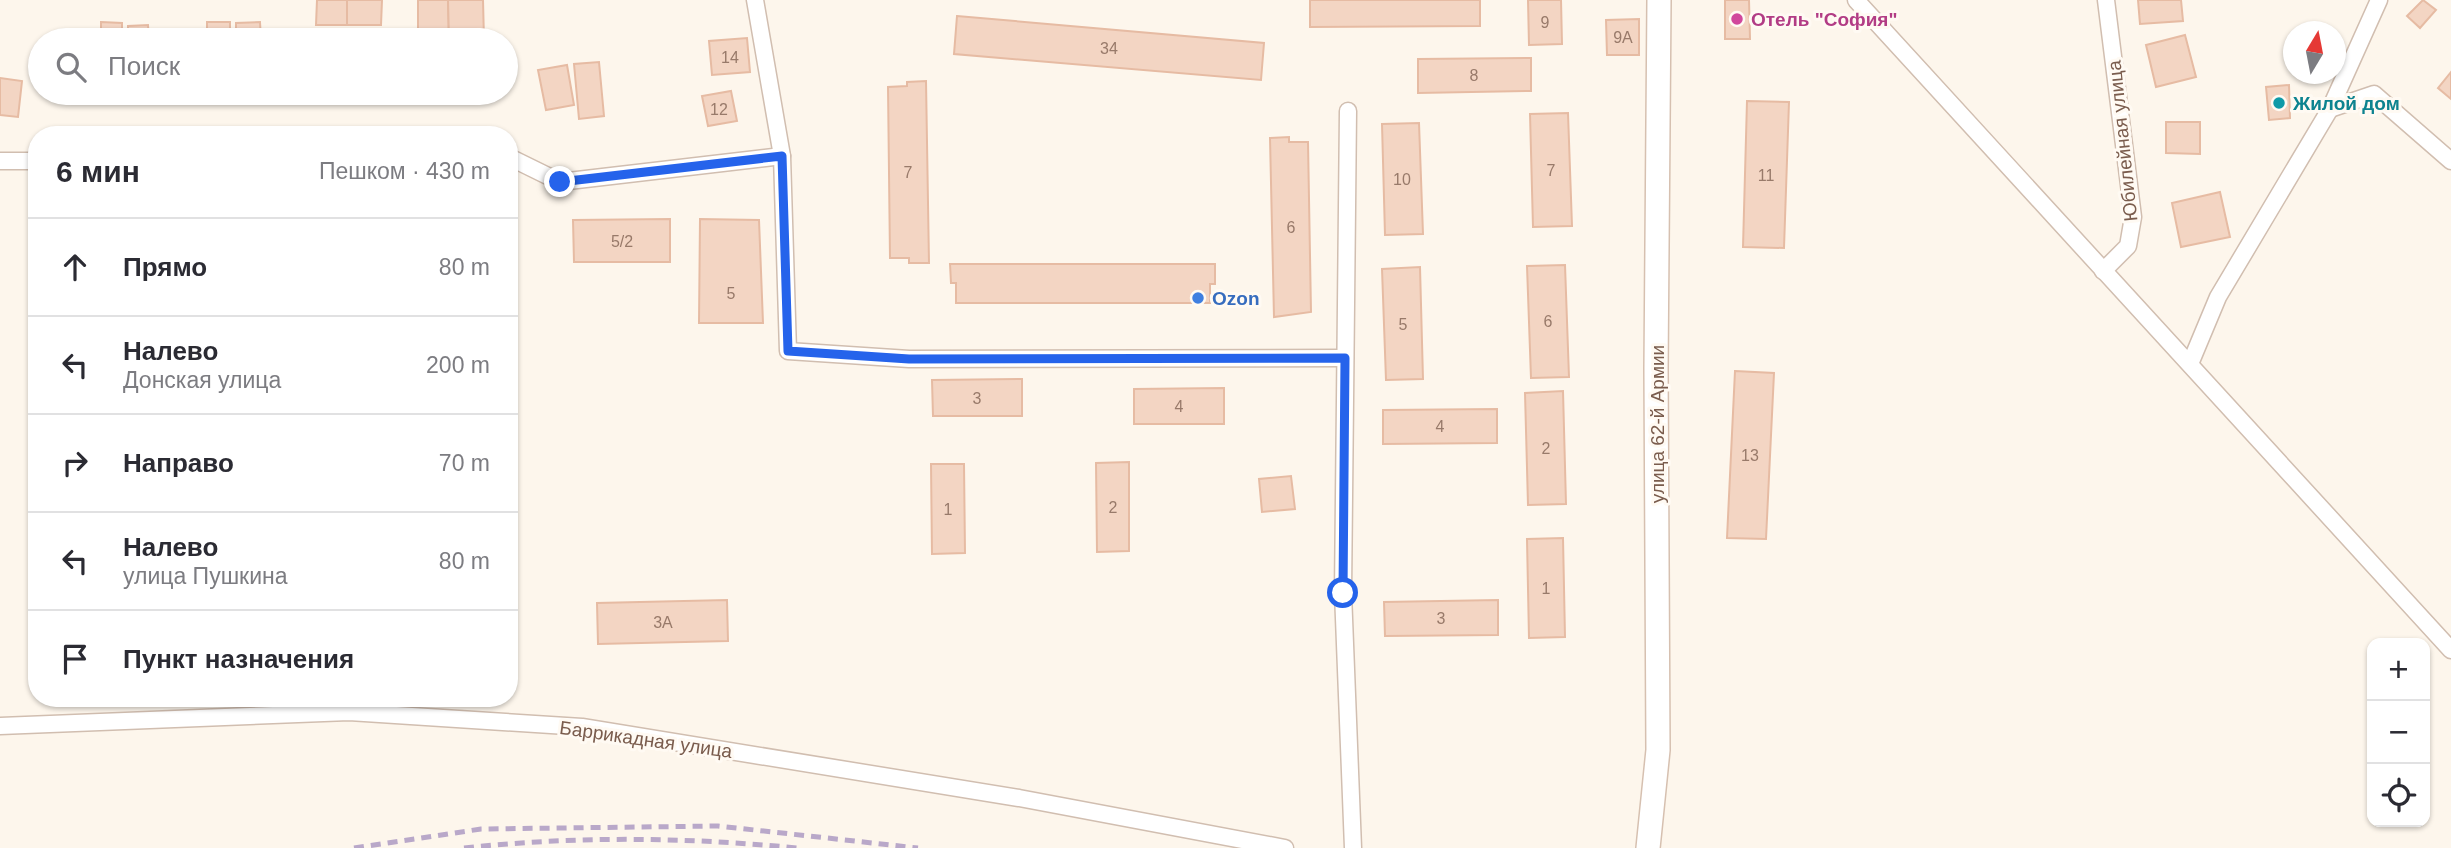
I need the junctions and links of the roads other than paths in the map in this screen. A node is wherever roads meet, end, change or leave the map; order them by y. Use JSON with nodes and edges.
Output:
{"nodes":[{"id":1,"x":755,"y":0,"type":"edge"},
{"id":2,"x":1659,"y":0,"type":"edge"},
{"id":3,"x":1856,"y":0,"type":"edge"},
{"id":4,"x":2106,"y":0,"type":"edge"},
{"id":5,"x":2379,"y":0,"type":"edge"},
{"id":6,"x":2330,"y":108,"type":"junction"},
{"id":7,"x":1348,"y":111,"type":"dead end"},
{"id":8,"x":782,"y":156,"type":"junction"},
{"id":9,"x":28,"y":161,"type":"edge"},
{"id":10,"x":518,"y":161,"type":"edge"},
{"id":11,"x":2451,"y":161,"type":"edge"},
{"id":12,"x":0,"y":162,"type":"edge"},
{"id":13,"x":2103,"y":271,"type":"junction"},
{"id":14,"x":1345,"y":358,"type":"junction"},
{"id":15,"x":2190,"y":364,"type":"junction"},
{"id":16,"x":2451,"y":650,"type":"edge"},
{"id":17,"x":0,"y":726,"type":"edge"},
{"id":18,"x":1285,"y":848,"type":"edge"},
{"id":19,"x":1353,"y":848,"type":"edge"},
{"id":20,"x":1648,"y":848,"type":"edge"}],
"edges":[{"from":1,"to":8,"type":"street"},
{"from":2,"to":20,"type":"street","name":"улица 62-й Армии"},
{"from":3,"to":13,"type":"street"},
{"from":4,"to":13,"type":"street","name":"Юбилейная улица"},
{"from":5,"to":6,"type":"street"},
{"from":6,"to":11,"type":"street"},
{"from":6,"to":15,"type":"street"},
{"from":7,"to":14,"type":"street"},
{"from":8,"to":10,"type":"street"},
{"from":8,"to":14,"type":"street"},
{"from":9,"to":12,"type":"street"},
{"from":13,"to":15,"type":"street"},
{"from":14,"to":19,"type":"street"},
{"from":15,"to":16,"type":"street"},
{"from":17,"to":18,"type":"street","name":"Баррикадная улица"}]}
